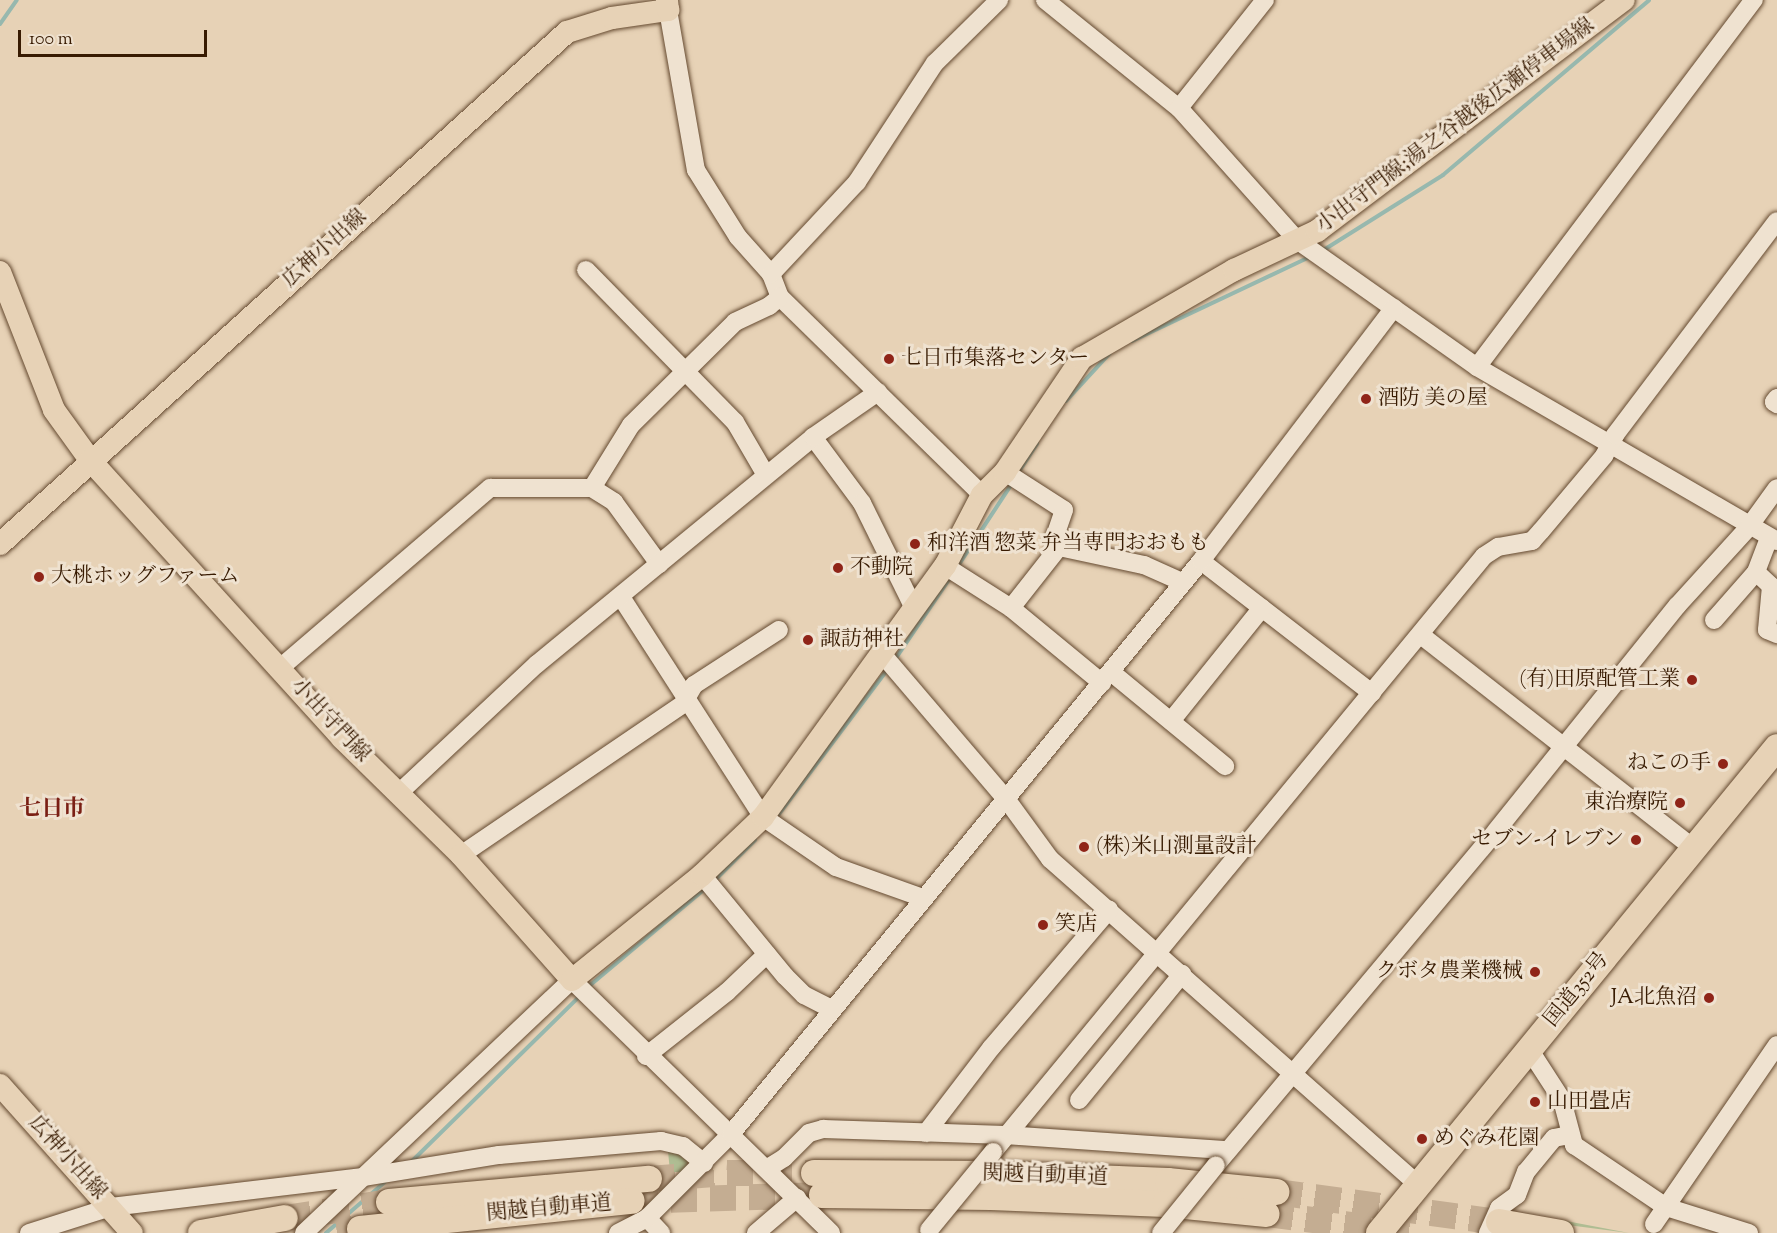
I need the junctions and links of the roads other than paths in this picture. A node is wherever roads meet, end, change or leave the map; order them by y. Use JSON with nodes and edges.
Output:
{"nodes":[{"id":1,"x":999,"y":0,"type":"edge"},
{"id":2,"x":1045,"y":0,"type":"edge"},
{"id":3,"x":1265,"y":0,"type":"edge"},
{"id":4,"x":1624,"y":0,"type":"edge"},
{"id":5,"x":1754,"y":0,"type":"edge"},
{"id":6,"x":668,"y":5,"type":"edge"},
{"id":7,"x":1179,"y":108,"type":"junction"},
{"id":8,"x":1777,"y":221,"type":"edge"},
{"id":9,"x":1297,"y":240,"type":"junction"},
{"id":10,"x":585,"y":270,"type":"dead end"},
{"id":11,"x":0,"y":272,"type":"edge"},
{"id":12,"x":771,"y":274,"type":"junction"},
{"id":13,"x":780,"y":297,"type":"junction"},
{"id":14,"x":1394,"y":308,"type":"junction"},
{"id":15,"x":1477,"y":366,"type":"junction"},
{"id":16,"x":688,"y":371,"type":"junction"},
{"id":17,"x":878,"y":392,"type":"junction"},
{"id":18,"x":1777,"y":398,"type":"edge"},
{"id":19,"x":1777,"y":405,"type":"edge"},
{"id":20,"x":813,"y":437,"type":"junction"},
{"id":21,"x":1609,"y":445,"type":"junction"},
{"id":22,"x":90,"y":460,"type":"junction"},
{"id":23,"x":1005,"y":471,"type":"junction"},
{"id":24,"x":766,"y":475,"type":"junction"},
{"id":25,"x":591,"y":488,"type":"junction"},
{"id":26,"x":1777,"y":488,"type":"edge"},
{"id":27,"x":982,"y":495,"type":"junction"},
{"id":28,"x":1748,"y":528,"type":"junction"},
{"id":29,"x":1773,"y":539,"type":"edge"},
{"id":30,"x":0,"y":544,"type":"edge"},
{"id":31,"x":1059,"y":547,"type":"junction"},
{"id":32,"x":1201,"y":561,"type":"junction"},
{"id":33,"x":659,"y":564,"type":"junction"},
{"id":34,"x":945,"y":566,"type":"junction"},
{"id":35,"x":1756,"y":572,"type":"junction"},
{"id":36,"x":1182,"y":582,"type":"junction"},
{"id":37,"x":621,"y":597,"type":"junction"},
{"id":38,"x":913,"y":606,"type":"junction"},
{"id":39,"x":1011,"y":608,"type":"junction"},
{"id":40,"x":1262,"y":608,"type":"junction"},
{"id":41,"x":1714,"y":620,"type":"dead end"},
{"id":42,"x":779,"y":630,"type":"dead end"},
{"id":43,"x":1777,"y":634,"type":"edge"},
{"id":44,"x":1422,"y":636,"type":"junction"},
{"id":45,"x":883,"y":655,"type":"junction"},
{"id":46,"x":280,"y":668,"type":"junction"},
{"id":47,"x":1107,"y":677,"type":"junction"},
{"id":48,"x":1372,"y":693,"type":"junction"},
{"id":49,"x":687,"y":696,"type":"junction"},
{"id":50,"x":1170,"y":721,"type":"junction"},
{"id":51,"x":1777,"y":747,"type":"edge"},
{"id":52,"x":1563,"y":748,"type":"junction"},
{"id":53,"x":1225,"y":766,"type":"dead end"},
{"id":54,"x":400,"y":792,"type":"junction"},
{"id":55,"x":1007,"y":800,"type":"junction"},
{"id":56,"x":763,"y":817,"type":"junction"},
{"id":57,"x":1693,"y":848,"type":"junction"},
{"id":58,"x":461,"y":855,"type":"junction"},
{"id":59,"x":702,"y":875,"type":"junction"},
{"id":60,"x":923,"y":898,"type":"junction"},
{"id":61,"x":1108,"y":910,"type":"junction"},
{"id":62,"x":1159,"y":952,"type":"junction"},
{"id":63,"x":767,"y":954,"type":"junction"},
{"id":64,"x":1182,"y":974,"type":"junction"},
{"id":65,"x":572,"y":980,"type":"junction"},
{"id":66,"x":831,"y":1009,"type":"junction"},
{"id":67,"x":1777,"y":1045,"type":"edge"},
{"id":68,"x":1529,"y":1049,"type":"junction"},
{"id":69,"x":646,"y":1056,"type":"junction"},
{"id":70,"x":1293,"y":1076,"type":"junction"},
{"id":71,"x":0,"y":1085,"type":"edge"},
{"id":72,"x":1078,"y":1100,"type":"dead end"},
{"id":73,"x":926,"y":1132,"type":"junction"},
{"id":74,"x":731,"y":1134,"type":"junction"},
{"id":75,"x":1005,"y":1135,"type":"junction"},
{"id":76,"x":1570,"y":1135,"type":"junction"},
{"id":77,"x":1227,"y":1150,"type":"junction"},
{"id":78,"x":704,"y":1163,"type":"junction"},
{"id":79,"x":768,"y":1168,"type":"junction"},
{"id":80,"x":363,"y":1177,"type":"junction"},
{"id":81,"x":649,"y":1179,"type":"tunnel mouth"},
{"id":82,"x":818,"y":1184,"type":"tunnel mouth"},
{"id":83,"x":1418,"y":1185,"type":"junction"},
{"id":84,"x":796,"y":1198,"type":"junction"},
{"id":85,"x":389,"y":1202,"type":"tunnel mouth"},
{"id":86,"x":1271,"y":1203,"type":"tunnel mouth"},
{"id":87,"x":1666,"y":1207,"type":"junction"},
{"id":88,"x":640,"y":1210,"type":"junction"},
{"id":89,"x":121,"y":1219,"type":"edge"},
{"id":90,"x":1654,"y":1224,"type":"dead end"},
{"id":91,"x":294,"y":1225,"type":"edge"},
{"id":92,"x":1493,"y":1227,"type":"edge"},
{"id":93,"x":360,"y":1229,"type":"dead end"},
{"id":94,"x":828,"y":1232,"type":"edge"},
{"id":95,"x":928,"y":1232,"type":"edge"},
{"id":96,"x":1381,"y":1232,"type":"edge"},
{"id":97,"x":29,"y":1233,"type":"edge"},
{"id":98,"x":201,"y":1233,"type":"edge"},
{"id":99,"x":618,"y":1233,"type":"edge"},
{"id":100,"x":662,"y":1233,"type":"edge"},
{"id":101,"x":756,"y":1233,"type":"edge"},
{"id":102,"x":1161,"y":1233,"type":"edge"},
{"id":103,"x":1561,"y":1233,"type":"edge"},
{"id":104,"x":1749,"y":1233,"type":"edge"}],
"edges":[{"from":1,"to":12,"type":"street"},
{"from":2,"to":7,"type":"street"},
{"from":3,"to":7,"type":"street"},
{"from":4,"to":9,"type":"main road","name":"小出守門線;湯之谷越後広瀬停車場線"},
{"from":5,"to":15,"type":"street"},
{"from":6,"to":12,"type":"street"},
{"from":6,"to":22,"type":"main road","name":"広神小出線"},
{"from":7,"to":9,"type":"street"},
{"from":8,"to":21,"type":"street"},
{"from":9,"to":14,"type":"street"},
{"from":9,"to":23,"type":"main road","name":"小出守門線;湯之谷越後広瀬停車場線"},
{"from":10,"to":16,"type":"street"},
{"from":11,"to":22,"type":"main road"},
{"from":12,"to":13,"type":"street"},
{"from":13,"to":16,"type":"street"},
{"from":13,"to":17,"type":"street"},
{"from":14,"to":15,"type":"street"},
{"from":14,"to":32,"type":"street"},
{"from":15,"to":21,"type":"street"},
{"from":16,"to":24,"type":"street"},
{"from":16,"to":25,"type":"street"},
{"from":17,"to":20,"type":"street"},
{"from":17,"to":27,"type":"street"},
{"from":18,"to":19,"type":"street"},
{"from":20,"to":24,"type":"street"},
{"from":20,"to":38,"type":"street"},
{"from":21,"to":28,"type":"street"},
{"from":21,"to":44,"type":"street"},
{"from":22,"to":30,"type":"main road","name":"広神小出線"},
{"from":22,"to":46,"type":"main road","name":"小出守門線"},
{"from":23,"to":27,"type":"main road","name":"小出守門線;湯之谷越後広瀬停車場線"},
{"from":23,"to":31,"type":"street"},
{"from":24,"to":33,"type":"street"},
{"from":25,"to":33,"type":"street"},
{"from":25,"to":46,"type":"street"},
{"from":26,"to":28,"type":"street"},
{"from":27,"to":34,"type":"main road","name":"小出守門線;湯之谷越後広瀬停車場線"},
{"from":28,"to":29,"type":"street"},
{"from":28,"to":52,"type":"street"},
{"from":29,"to":35,"type":"street"},
{"from":31,"to":36,"type":"street"},
{"from":31,"to":39,"type":"street"},
{"from":32,"to":36,"type":"street"},
{"from":32,"to":40,"type":"street"},
{"from":33,"to":37,"type":"street"},
{"from":34,"to":38,"type":"main road","name":"小出守門線;湯之谷越後広瀬停車場線"},
{"from":34,"to":39,"type":"street"},
{"from":35,"to":41,"type":"street"},
{"from":35,"to":43,"type":"street"},
{"from":36,"to":47,"type":"street"},
{"from":37,"to":49,"type":"street"},
{"from":37,"to":54,"type":"street"},
{"from":38,"to":45,"type":"main road","name":"小出守門線;湯之谷越後広瀬停車場線"},
{"from":39,"to":47,"type":"street"},
{"from":40,"to":48,"type":"street"},
{"from":40,"to":50,"type":"street"},
{"from":42,"to":49,"type":"street"},
{"from":44,"to":48,"type":"street"},
{"from":44,"to":52,"type":"street"},
{"from":45,"to":55,"type":"street"},
{"from":45,"to":56,"type":"main road","name":"小出守門線;湯之谷越後広瀬停車場線"},
{"from":46,"to":54,"type":"main road","name":"小出守門線"},
{"from":47,"to":50,"type":"street"},
{"from":47,"to":55,"type":"street"},
{"from":48,"to":62,"type":"street"},
{"from":49,"to":56,"type":"street"},
{"from":49,"to":58,"type":"street"},
{"from":50,"to":53,"type":"street"},
{"from":51,"to":57,"type":"highway","name":"国道352号"},
{"from":52,"to":57,"type":"street"},
{"from":52,"to":70,"type":"street"},
{"from":54,"to":58,"type":"main road","name":"小出守門線"},
{"from":55,"to":60,"type":"street"},
{"from":55,"to":61,"type":"street"},
{"from":56,"to":59,"type":"main road","name":"小出守門線;湯之谷越後広瀬停車場線"},
{"from":56,"to":60,"type":"street"},
{"from":57,"to":68,"type":"highway","name":"国道352号"},
{"from":58,"to":65,"type":"main road","name":"小出守門線"},
{"from":59,"to":63,"type":"street"},
{"from":59,"to":65,"type":"main road","name":"小出守門線;湯之谷越後広瀬停車場線"},
{"from":60,"to":66,"type":"street"},
{"from":61,"to":62,"type":"street"},
{"from":61,"to":73,"type":"street"},
{"from":62,"to":64,"type":"street"},
{"from":62,"to":75,"type":"street"},
{"from":63,"to":66,"type":"street"},
{"from":63,"to":69,"type":"street"},
{"from":64,"to":70,"type":"street"},
{"from":64,"to":72,"type":"street"},
{"from":65,"to":69,"type":"street"},
{"from":65,"to":80,"type":"street"},
{"from":66,"to":74,"type":"street"},
{"from":67,"to":87,"type":"street"},
{"from":68,"to":76,"type":"street"},
{"from":68,"to":83,"type":"highway","name":"国道352号"},
{"from":69,"to":74,"type":"street"},
{"from":70,"to":77,"type":"street"},
{"from":70,"to":83,"type":"street"},
{"from":71,"to":89,"type":"main road","name":"広神小出線"},
{"from":73,"to":75,"type":"street"},
{"from":73,"to":79,"type":"street"},
{"from":74,"to":78,"type":"street"},
{"from":74,"to":79,"type":"street"},
{"from":75,"to":77,"type":"street"},
{"from":75,"to":95,"type":"street","bridge":true},
{"from":76,"to":87,"type":"street"},
{"from":76,"to":92,"type":"street"},
{"from":77,"to":102,"type":"street","bridge":true},
{"from":78,"to":80,"type":"street"},
{"from":78,"to":88,"type":"street"},
{"from":79,"to":84,"type":"street"},
{"from":80,"to":89,"type":"street"},
{"from":80,"to":91,"type":"street"},
{"from":81,"to":85,"type":"highway","name":"関越自動車道"},
{"from":82,"to":86,"type":"highway","name":"関越自動車道"},
{"from":83,"to":96,"type":"highway","name":"国道352号"},
{"from":84,"to":94,"type":"street"},
{"from":84,"to":101,"type":"street"},
{"from":87,"to":90,"type":"street"},
{"from":87,"to":104,"type":"street"},
{"from":88,"to":93,"type":"highway","name":"関越自動車道"},
{"from":88,"to":99,"type":"street"},
{"from":88,"to":100,"type":"street"},
{"from":89,"to":97,"type":"street"},
{"from":91,"to":98,"type":"highway"},
{"from":92,"to":103,"type":"highway"}]}
